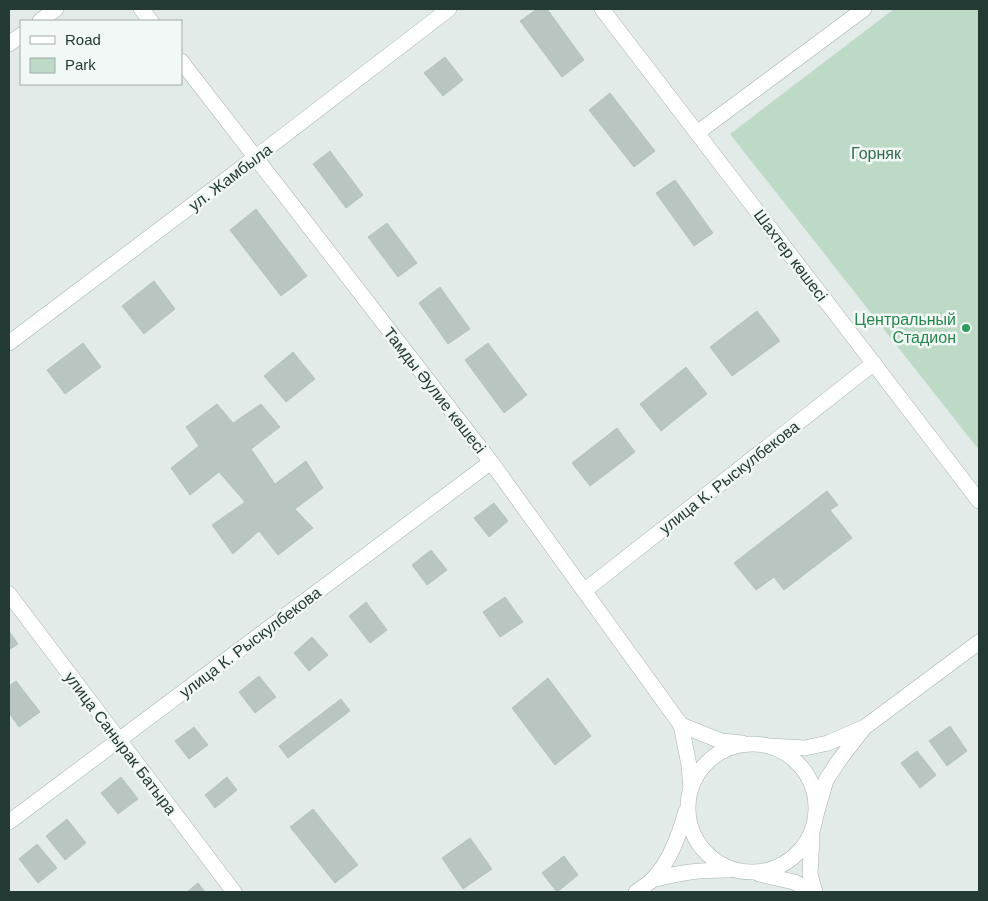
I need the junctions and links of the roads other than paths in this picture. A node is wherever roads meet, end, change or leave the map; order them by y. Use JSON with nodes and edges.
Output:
{"nodes":[{"id":1,"x":56,"y":9,"type":"edge"},
{"id":2,"x":141,"y":9,"type":"edge"},
{"id":3,"x":448,"y":9,"type":"edge"},
{"id":4,"x":602,"y":9,"type":"edge"},
{"id":5,"x":864,"y":9,"type":"edge"},
{"id":6,"x":41,"y":20,"type":"edge"},
{"id":7,"x":150,"y":20,"type":"edge"},
{"id":8,"x":20,"y":36,"type":"edge"},
{"id":9,"x":9,"y":44,"type":"edge"},
{"id":10,"x":182,"y":62,"type":"edge"},
{"id":11,"x":697,"y":133,"type":"junction"},
{"id":12,"x":256,"y":157,"type":"junction"},
{"id":13,"x":9,"y":342,"type":"edge"},
{"id":14,"x":874,"y":363,"type":"junction"},
{"id":15,"x":491,"y":462,"type":"junction"},
{"id":16,"x":979,"y":501,"type":"edge"},
{"id":17,"x":584,"y":591,"type":"junction"},
{"id":18,"x":9,"y":594,"type":"edge"},
{"id":19,"x":979,"y":642,"type":"edge"},
{"id":20,"x":681,"y":725,"type":"junction"},
{"id":21,"x":865,"y":727,"type":"junction"},
{"id":22,"x":119,"y":740,"type":"junction"},
{"id":23,"x":754,"y":744,"type":"junction"},
{"id":24,"x":770,"y":746,"type":"junction"},
{"id":25,"x":691,"y":789,"type":"junction"},
{"id":26,"x":688,"y":804,"type":"junction"},
{"id":27,"x":816,"y":815,"type":"junction"},
{"id":28,"x":9,"y":822,"type":"edge"},
{"id":29,"x":812,"y":832,"type":"junction"},
{"id":30,"x":735,"y":870,"type":"junction"},
{"id":31,"x":753,"y":873,"type":"junction"},
{"id":32,"x":652,"y":880,"type":"junction"},
{"id":33,"x":234,"y":892,"type":"edge"},
{"id":34,"x":636,"y":892,"type":"edge"},
{"id":35,"x":814,"y":892,"type":"edge"}],
"edges":[{"from":1,"to":6,"type":"street"},
{"from":2,"to":7,"type":"street"},
{"from":3,"to":12,"type":"street","name":"ул. Жамбыла"},
{"from":4,"to":11,"type":"street","name":"Шахтер көшесі"},
{"from":5,"to":11,"type":"street"},
{"from":8,"to":9,"type":"street"},
{"from":10,"to":12,"type":"street","name":"Тамды Әулие көшесі"},
{"from":11,"to":14,"type":"street","name":"Шахтер көшесі"},
{"from":12,"to":13,"type":"street","name":"ул. Жамбыла"},
{"from":12,"to":15,"type":"street","name":"Тамды Әулие көшесі"},
{"from":14,"to":16,"type":"street","name":"Шахтер көшесі"},
{"from":14,"to":17,"type":"street","name":"улица К. Рыскулбекова"},
{"from":15,"to":17,"type":"street","name":"Тамды Әулие көшесі"},
{"from":15,"to":22,"type":"street","name":"улица К. Рыскулбекова"},
{"from":17,"to":20,"type":"street","name":"Тамды Әулие көшесі"},
{"from":18,"to":22,"type":"street","name":"улица Санырак Батыра"},
{"from":19,"to":21,"type":"street"},
{"from":20,"to":23,"type":"street"},
{"from":20,"to":25,"type":"street"},
{"from":21,"to":24,"type":"street"},
{"from":21,"to":27,"type":"street"},
{"from":22,"to":28,"type":"street","name":"улица К. Рыскулбекова"},
{"from":22,"to":33,"type":"street","name":"улица Санырак Батыра"},
{"from":23,"to":24,"type":"street"},
{"from":23,"to":25,"type":"street"},
{"from":24,"to":27,"type":"street"},
{"from":25,"to":26,"type":"street"},
{"from":26,"to":30,"type":"street"},
{"from":26,"to":32,"type":"street"},
{"from":27,"to":29,"type":"street"},
{"from":29,"to":31,"type":"street"},
{"from":29,"to":35,"type":"street"},
{"from":30,"to":31,"type":"street"},
{"from":30,"to":32,"type":"street"},
{"from":31,"to":35,"type":"street"},
{"from":32,"to":34,"type":"street"}]}
